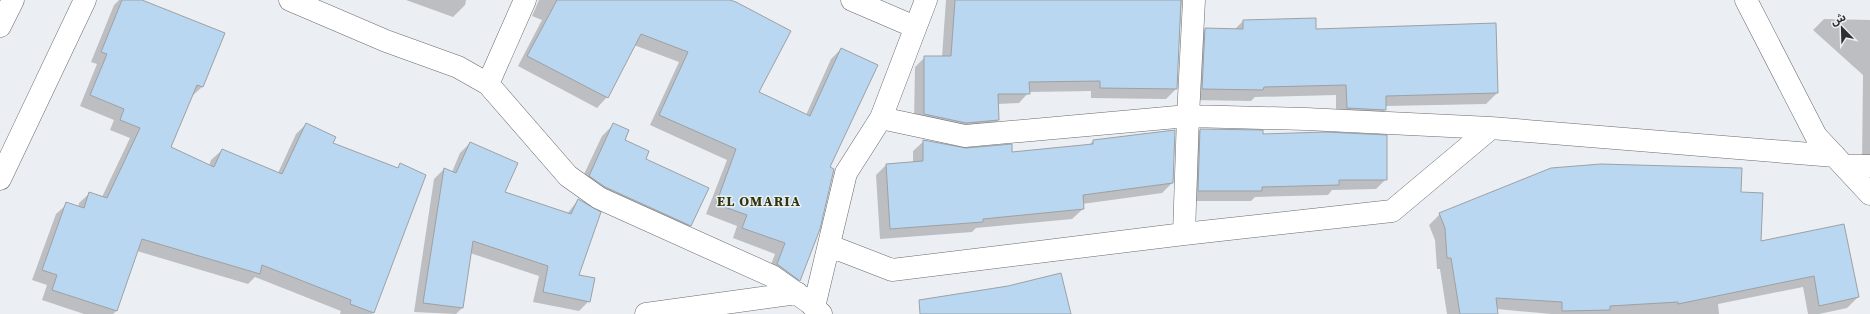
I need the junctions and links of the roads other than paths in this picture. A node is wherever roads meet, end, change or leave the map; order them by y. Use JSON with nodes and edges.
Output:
{"nodes":[{"id":1,"x":13,"y":0,"type":"edge"},
{"id":2,"x":85,"y":0,"type":"edge"},
{"id":3,"x":290,"y":0,"type":"edge"},
{"id":4,"x":525,"y":0,"type":"edge"},
{"id":5,"x":852,"y":0,"type":"edge"},
{"id":6,"x":926,"y":0,"type":"edge"},
{"id":7,"x":1194,"y":0,"type":"edge"},
{"id":8,"x":1746,"y":0,"type":"edge"},
{"id":9,"x":0,"y":26,"type":"edge"},
{"id":10,"x":915,"y":27,"type":"junction"},
{"id":11,"x":488,"y":84,"type":"junction"},
{"id":12,"x":1188,"y":116,"type":"junction"},
{"id":13,"x":882,"y":118,"type":"junction"},
{"id":14,"x":1490,"y":128,"type":"junction"},
{"id":15,"x":1840,"y":161,"type":"junction"},
{"id":16,"x":1870,"y":166,"type":"edge"},
{"id":17,"x":0,"y":179,"type":"edge"},
{"id":18,"x":1870,"y":194,"type":"edge"},
{"id":19,"x":1184,"y":234,"type":"junction"},
{"id":20,"x":830,"y":246,"type":"junction"},
{"id":21,"x":797,"y":293,"type":"junction"},
{"id":22,"x":818,"y":310,"type":"edge"},
{"id":23,"x":646,"y":314,"type":"edge"}],
"edges":[{"from":1,"to":9,"type":"street"},
{"from":2,"to":17,"type":"street"},
{"from":3,"to":11,"type":"street"},
{"from":4,"to":11,"type":"street"},
{"from":5,"to":10,"type":"street"},
{"from":6,"to":10,"type":"street"},
{"from":7,"to":12,"type":"street"},
{"from":8,"to":15,"type":"street"},
{"from":10,"to":13,"type":"street"},
{"from":11,"to":21,"type":"street"},
{"from":12,"to":13,"type":"street"},
{"from":12,"to":14,"type":"street"},
{"from":12,"to":19,"type":"street"},
{"from":13,"to":20,"type":"street"},
{"from":14,"to":15,"type":"street"},
{"from":14,"to":19,"type":"street"},
{"from":15,"to":16,"type":"street"},
{"from":15,"to":18,"type":"street"},
{"from":19,"to":20,"type":"street"},
{"from":20,"to":22,"type":"street"},
{"from":21,"to":22,"type":"street"},
{"from":21,"to":23,"type":"street"}]}
